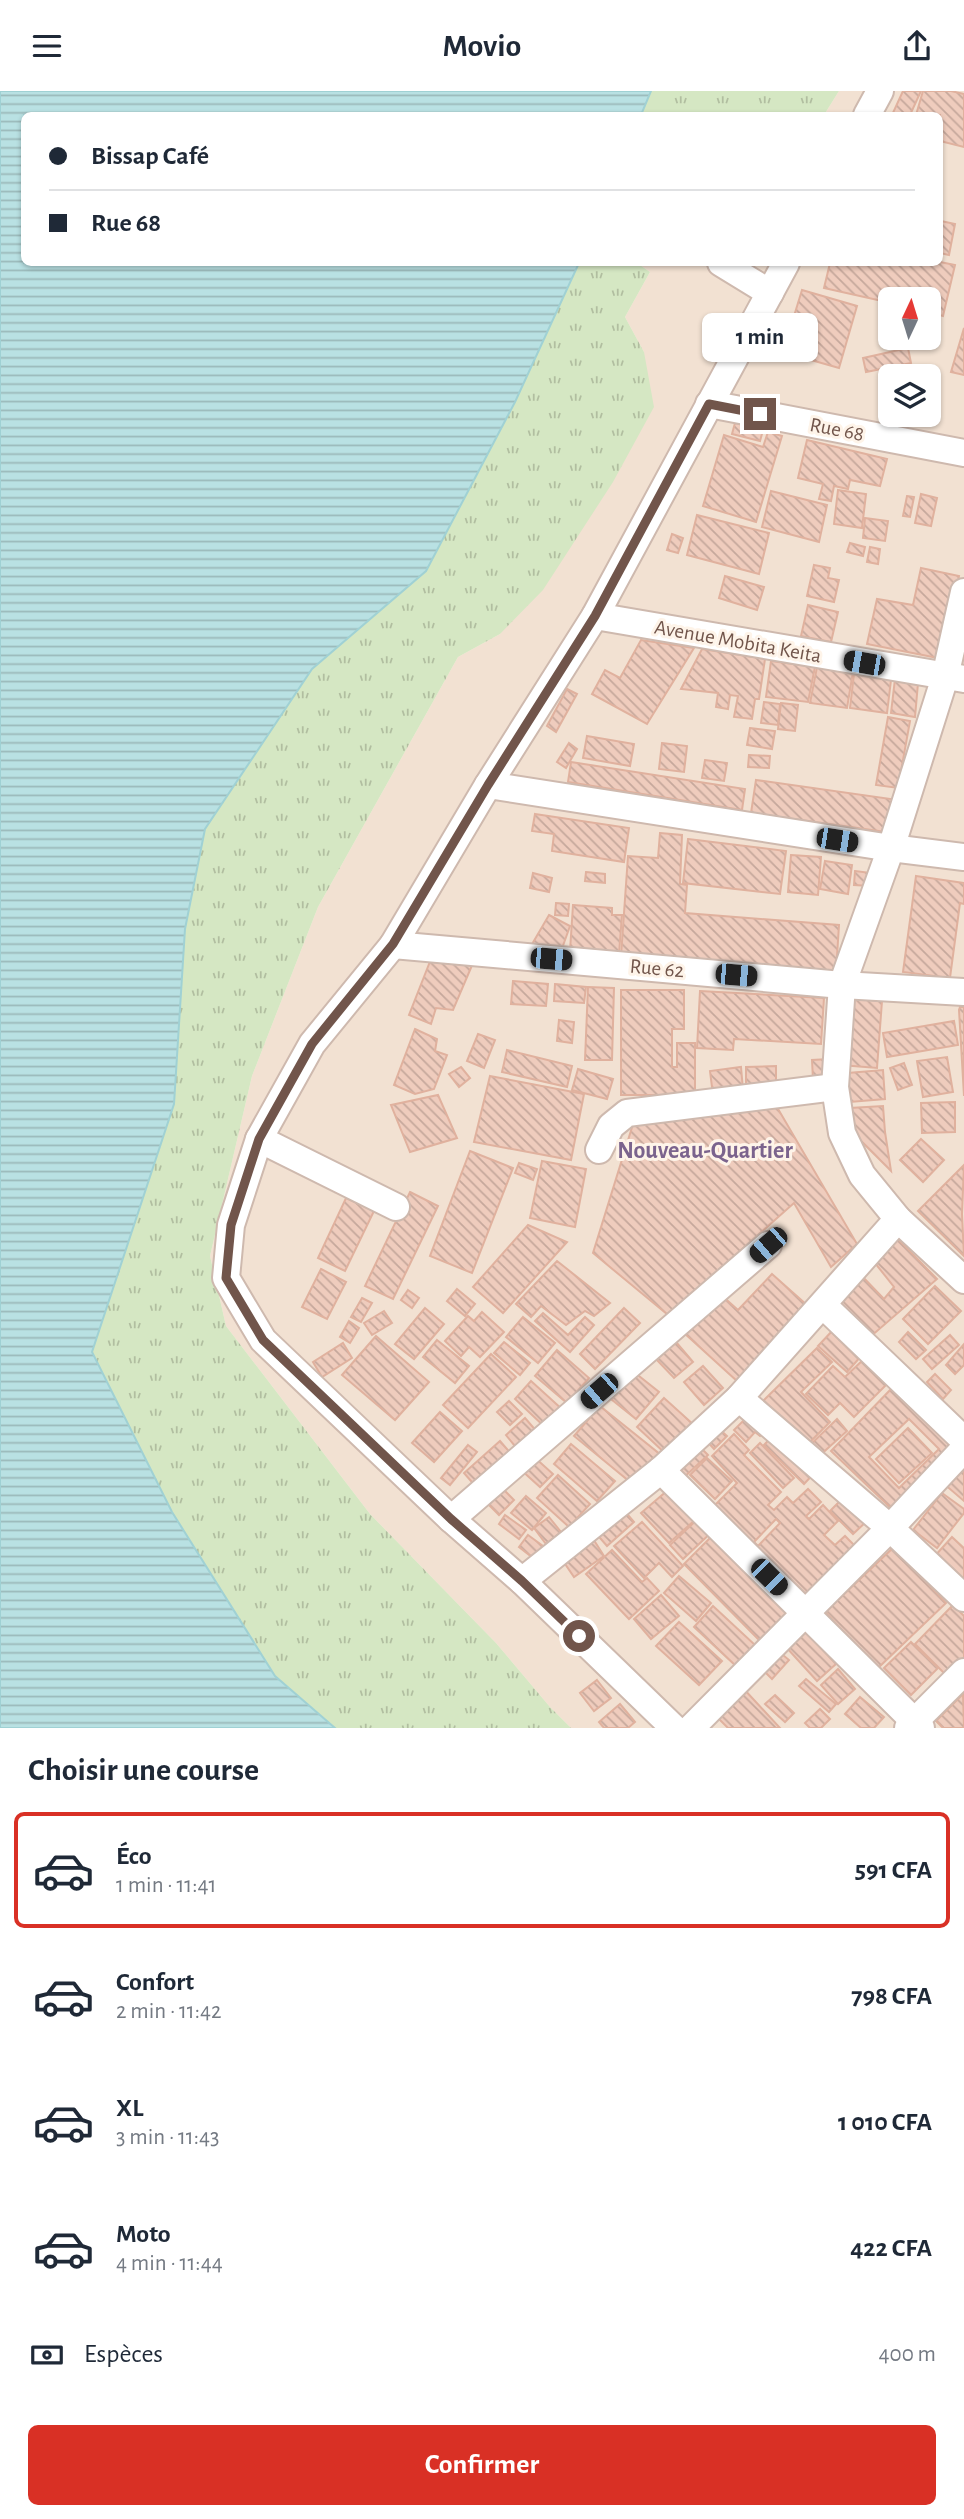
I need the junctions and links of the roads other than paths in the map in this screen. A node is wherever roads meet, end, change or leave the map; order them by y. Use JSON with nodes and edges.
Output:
{"nodes":[{"id":1,"x":880,"y":91,"type":"edge"},
{"id":2,"x":869,"y":112,"type":"edge"},
{"id":3,"x":726,"y":266,"type":"edge"},
{"id":4,"x":784,"y":266,"type":"edge"},
{"id":5,"x":770,"y":293,"type":"junction"},
{"id":6,"x":709,"y":404,"type":"junction"},
{"id":7,"x":964,"y":453,"type":"edge"},
{"id":8,"x":964,"y":592,"type":"edge"},
{"id":9,"x":595,"y":616,"type":"junction"},
{"id":10,"x":955,"y":678,"type":"edge"},
{"id":11,"x":488,"y":785,"type":"junction"},
{"id":12,"x":891,"y":848,"type":"junction"},
{"id":13,"x":964,"y":857,"type":"edge"},
{"id":14,"x":393,"y":944,"type":"junction"},
{"id":15,"x":842,"y":985,"type":"junction"},
{"id":16,"x":964,"y":992,"type":"edge"},
{"id":17,"x":835,"y":1087,"type":"junction"},
{"id":18,"x":259,"y":1139,"type":"junction"},
{"id":19,"x":599,"y":1150,"type":"dead end"},
{"id":20,"x":396,"y":1207,"type":"dead end"},
{"id":21,"x":898,"y":1219,"type":"junction"},
{"id":22,"x":768,"y":1245,"type":"dead end"},
{"id":23,"x":964,"y":1280,"type":"edge"},
{"id":24,"x":822,"y":1305,"type":"junction"},
{"id":25,"x":739,"y":1398,"type":"junction"},
{"id":26,"x":964,"y":1440,"type":"edge"},
{"id":27,"x":964,"y":1448,"type":"edge"},
{"id":28,"x":661,"y":1470,"type":"junction"},
{"id":29,"x":451,"y":1519,"type":"junction"},
{"id":30,"x":890,"y":1528,"type":"junction"},
{"id":31,"x":522,"y":1581,"type":"junction"},
{"id":32,"x":964,"y":1598,"type":"edge"},
{"id":33,"x":805,"y":1613,"type":"junction"},
{"id":34,"x":964,"y":1672,"type":"edge"},
{"id":35,"x":914,"y":1726,"type":"edge"},
{"id":36,"x":674,"y":1728,"type":"edge"},
{"id":37,"x":691,"y":1728,"type":"edge"}],
"edges":[{"from":1,"to":2,"type":"street"},
{"from":3,"to":5,"type":"street"},
{"from":4,"to":5,"type":"street"},
{"from":5,"to":6,"type":"street"},
{"from":6,"to":7,"type":"street","name":"Rue 68"},
{"from":6,"to":9,"type":"street"},
{"from":8,"to":10,"type":"street"},
{"from":9,"to":10,"type":"street","name":"Avenue Mobita Keita"},
{"from":9,"to":11,"type":"street"},
{"from":10,"to":12,"type":"street"},
{"from":11,"to":12,"type":"street"},
{"from":11,"to":14,"type":"street"},
{"from":12,"to":13,"type":"street"},
{"from":12,"to":15,"type":"street"},
{"from":14,"to":15,"type":"street","name":"Rue 62"},
{"from":14,"to":18,"type":"street"},
{"from":15,"to":16,"type":"street","name":"Rue 62"},
{"from":15,"to":17,"type":"street"},
{"from":17,"to":19,"type":"street"},
{"from":17,"to":21,"type":"street"},
{"from":18,"to":20,"type":"street"},
{"from":18,"to":29,"type":"street"},
{"from":21,"to":23,"type":"street"},
{"from":21,"to":24,"type":"street"},
{"from":22,"to":29,"type":"street"},
{"from":24,"to":25,"type":"street"},
{"from":24,"to":26,"type":"street"},
{"from":25,"to":28,"type":"street"},
{"from":25,"to":30,"type":"street"},
{"from":27,"to":30,"type":"street"},
{"from":28,"to":31,"type":"street"},
{"from":28,"to":33,"type":"street"},
{"from":29,"to":31,"type":"street"},
{"from":30,"to":32,"type":"street"},
{"from":30,"to":33,"type":"street"},
{"from":31,"to":36,"type":"street"},
{"from":33,"to":35,"type":"street"},
{"from":33,"to":37,"type":"street"},
{"from":34,"to":35,"type":"street"}]}
